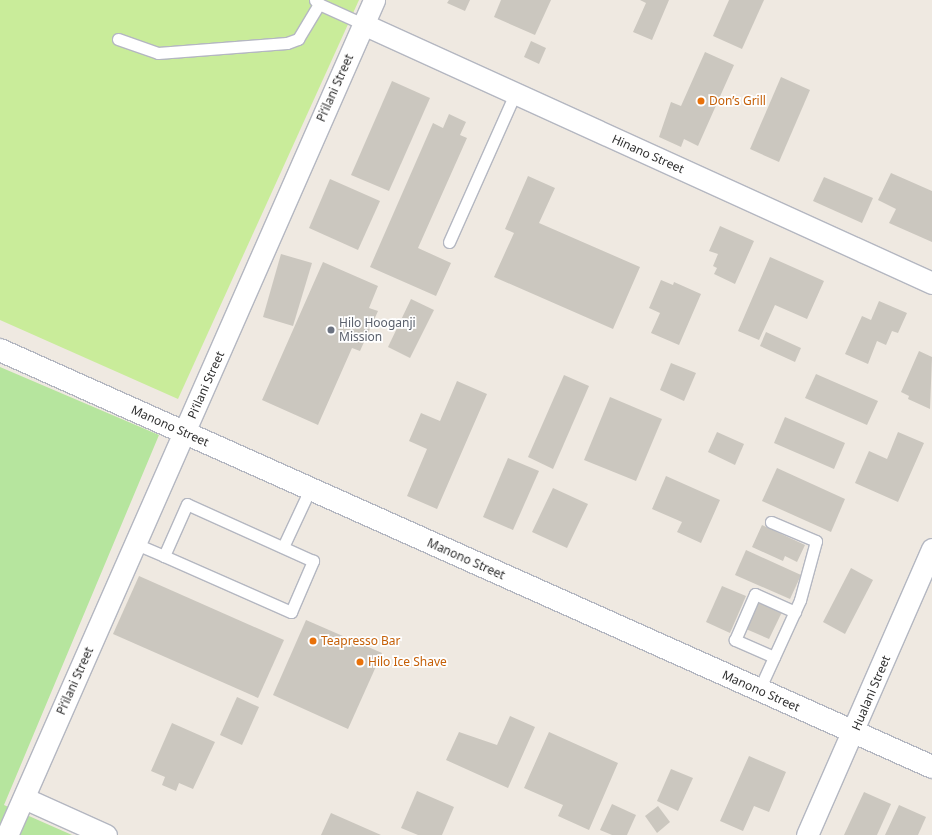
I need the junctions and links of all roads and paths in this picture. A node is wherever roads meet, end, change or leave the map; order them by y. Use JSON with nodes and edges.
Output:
{"nodes":[{"id":1,"x":374,"y":0,"type":"edge"},
{"id":2,"x":317,"y":2,"type":"edge"},
{"id":3,"x":363,"y":24,"type":"junction"},
{"id":4,"x":118,"y":39,"type":"dead end"},
{"id":5,"x":515,"y":94,"type":"junction"},
{"id":6,"x":449,"y":242,"type":"dead end"},
{"id":7,"x":932,"y":283,"type":"edge"},
{"id":8,"x":0,"y":350,"type":"edge"},
{"id":9,"x":185,"y":433,"type":"junction"},
{"id":10,"x":310,"y":489,"type":"junction"},
{"id":11,"x":771,"y":522,"type":"dead end"},
{"id":12,"x":136,"y":544,"type":"junction"},
{"id":13,"x":283,"y":547,"type":"junction"},
{"id":14,"x":932,"y":550,"type":"edge"},
{"id":15,"x":164,"y":556,"type":"junction"},
{"id":16,"x":795,"y":612,"type":"junction"},
{"id":17,"x":774,"y":657,"type":"junction"},
{"id":18,"x":760,"y":690,"type":"junction"},
{"id":19,"x":854,"y":732,"type":"junction"},
{"id":20,"x":932,"y":767,"type":"edge"},
{"id":21,"x":24,"y":798,"type":"junction"},
{"id":22,"x":7,"y":835,"type":"edge"},
{"id":23,"x":106,"y":835,"type":"edge"},
{"id":24,"x":807,"y":835,"type":"edge"}],
"edges":[{"from":1,"to":3,"type":"street","name":"Pi‘ilani Street"},
{"from":2,"to":3,"type":"lane"},
{"from":2,"to":4,"type":"lane"},
{"from":3,"to":5,"type":"street","name":"Hinano Street"},
{"from":3,"to":9,"type":"street","name":"Pi‘ilani Street"},
{"from":5,"to":6,"type":"lane"},
{"from":5,"to":7,"type":"street","name":"Hinano Street"},
{"from":8,"to":9,"type":"street","name":"Manono Street"},
{"from":9,"to":10,"type":"street","name":"Manono Street"},
{"from":9,"to":12,"type":"street","name":"Pi‘ilani Street"},
{"from":10,"to":13,"type":"lane"},
{"from":10,"to":18,"type":"street","name":"Manono Street"},
{"from":11,"to":16,"type":"lane"},
{"from":12,"to":15,"type":"lane"},
{"from":12,"to":21,"type":"street","name":"Pi‘ilani Street"},
{"from":13,"to":15,"type":"lane"},
{"from":13,"to":15,"type":"lane"},
{"from":14,"to":19,"type":"street","name":"Hualani Street"},
{"from":16,"to":17,"type":"lane"},
{"from":16,"to":17,"type":"lane"},
{"from":17,"to":18,"type":"lane"},
{"from":18,"to":19,"type":"street","name":"Manono Street"},
{"from":19,"to":20,"type":"street","name":"Manono Street"},
{"from":19,"to":24,"type":"street","name":"Hualani Street"},
{"from":21,"to":22,"type":"street","name":"Pi‘ilani Street"},
{"from":21,"to":23,"type":"street"}]}
